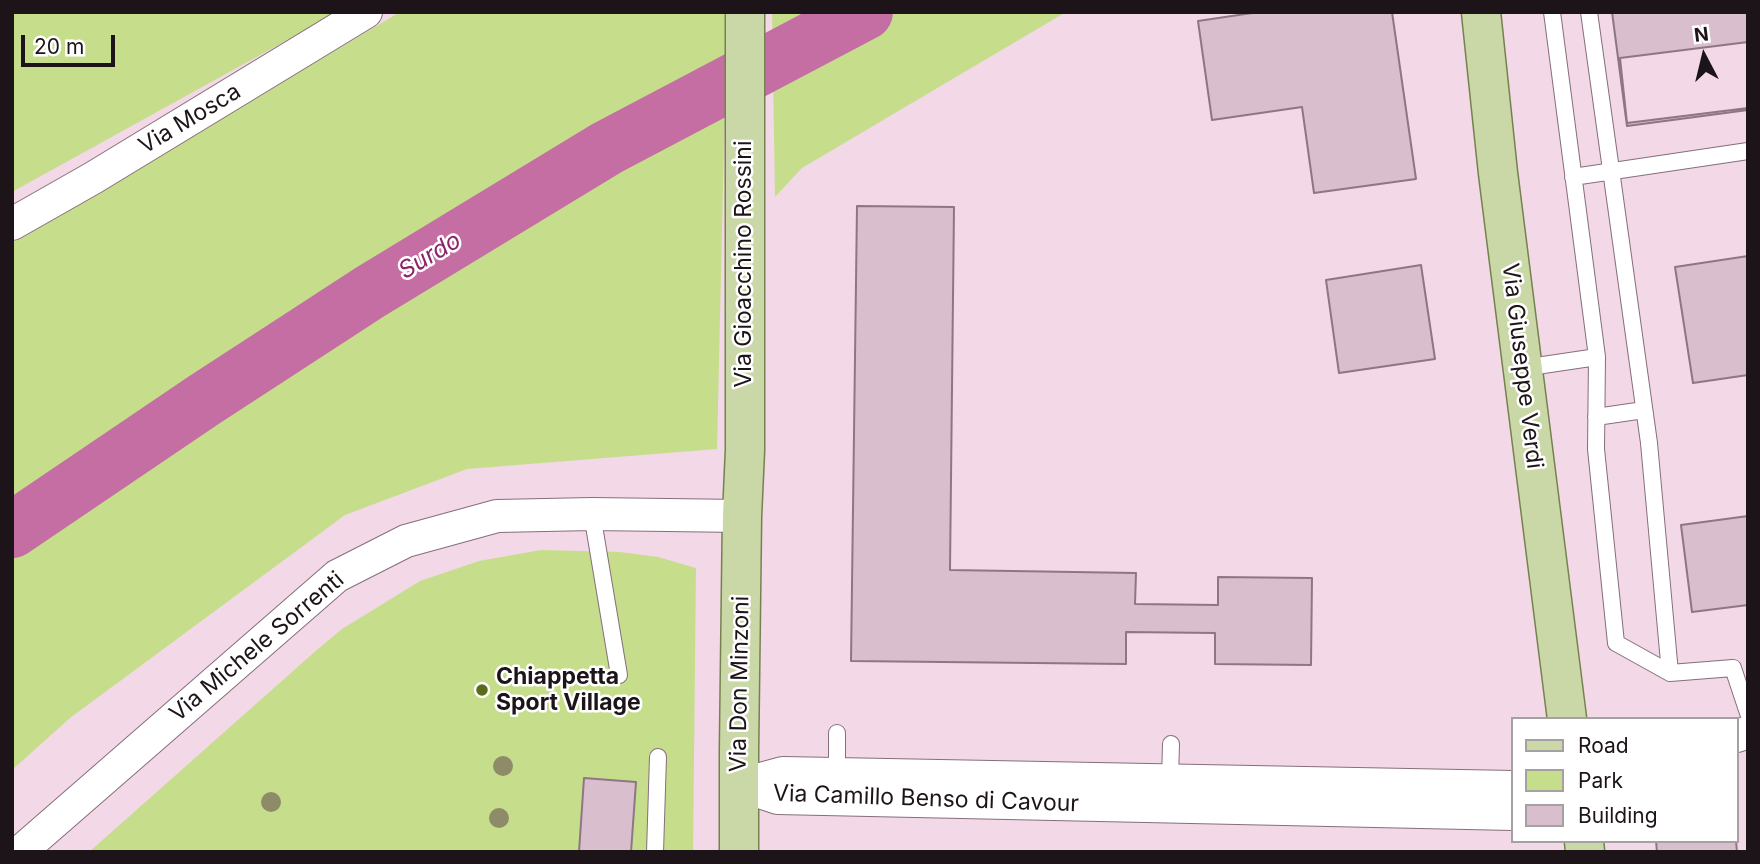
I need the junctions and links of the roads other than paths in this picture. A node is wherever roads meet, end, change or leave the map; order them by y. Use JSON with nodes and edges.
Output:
{"nodes":[{"id":1,"x":366,"y":12,"type":"edge"},
{"id":2,"x":745,"y":12,"type":"edge"},
{"id":3,"x":1480,"y":12,"type":"edge"},
{"id":4,"x":1552,"y":12,"type":"edge"},
{"id":5,"x":1588,"y":12,"type":"edge"},
{"id":6,"x":1748,"y":151,"type":"edge"},
{"id":7,"x":1611,"y":171,"type":"junction"},
{"id":8,"x":1573,"y":177,"type":"junction"},
{"id":9,"x":12,"y":225,"type":"edge"},
{"id":10,"x":1597,"y":357,"type":"junction"},
{"id":11,"x":1522,"y":368,"type":"junction"},
{"id":12,"x":1644,"y":410,"type":"junction"},
{"id":13,"x":1596,"y":417,"type":"junction"},
{"id":14,"x":592,"y":514,"type":"junction"},
{"id":15,"x":742,"y":516,"type":"junction"},
{"id":16,"x":1670,"y":673,"type":"junction"},
{"id":17,"x":620,"y":675,"type":"dead end"},
{"id":18,"x":1748,"y":713,"type":"edge"},
{"id":19,"x":1567,"y":717,"type":"edge"},
{"id":20,"x":837,"y":733,"type":"dead end"},
{"id":21,"x":1171,"y":744,"type":"dead end"},
{"id":22,"x":658,"y":757,"type":"dead end"},
{"id":23,"x":837,"y":774,"type":"junction"},
{"id":24,"x":1170,"y":780,"type":"junction"},
{"id":25,"x":739,"y":785,"type":"junction"},
{"id":26,"x":1512,"y":787,"type":"edge"},
{"id":27,"x":1222,"y":795,"type":"junction"},
{"id":28,"x":1397,"y":799,"type":"junction"},
{"id":29,"x":1512,"y":814,"type":"edge"},
{"id":30,"x":20,"y":852,"type":"edge"},
{"id":31,"x":655,"y":852,"type":"edge"},
{"id":32,"x":740,"y":852,"type":"edge"}],
"edges":[{"from":1,"to":9,"type":"street","name":"Via Mosca"},
{"from":2,"to":15,"type":"main road","name":"Via Gioacchino Rossini"},
{"from":3,"to":11,"type":"main road","name":"Via Giuseppe Verdi"},
{"from":4,"to":8,"type":"lane"},
{"from":5,"to":7,"type":"lane"},
{"from":6,"to":7,"type":"lane"},
{"from":7,"to":8,"type":"lane"},
{"from":7,"to":12,"type":"lane"},
{"from":8,"to":10,"type":"lane"},
{"from":10,"to":11,"type":"lane"},
{"from":10,"to":13,"type":"lane"},
{"from":11,"to":19,"type":"main road","name":"Via Giuseppe Verdi"},
{"from":12,"to":13,"type":"lane"},
{"from":12,"to":16,"type":"lane"},
{"from":13,"to":16,"type":"lane"},
{"from":14,"to":15,"type":"street","name":"Via Michele Sorrenti"},
{"from":14,"to":17,"type":"lane"},
{"from":14,"to":30,"type":"street","name":"Via Michele Sorrenti"},
{"from":15,"to":25,"type":"main road","name":"Via Don Minzoni"},
{"from":16,"to":18,"type":"lane"},
{"from":20,"to":23,"type":"lane"},
{"from":21,"to":24,"type":"lane"},
{"from":22,"to":31,"type":"lane"},
{"from":23,"to":24,"type":"street","name":"Via Camillo Benso di Cavour"},
{"from":23,"to":25,"type":"street","name":"Via Camillo Benso di Cavour"},
{"from":24,"to":27,"type":"street","name":"Via Camillo Benso di Cavour"},
{"from":25,"to":27,"type":"street","name":"Via Camillo Benso di Cavour"},
{"from":25,"to":32,"type":"main road","name":"Via Don Minzoni"},
{"from":26,"to":28,"type":"street","name":"Via Camillo Benso di Cavour"},
{"from":27,"to":28,"type":"street","name":"Via Camillo Benso di Cavour"},
{"from":28,"to":29,"type":"street","name":"Via Camillo Benso di Cavour"}]}
